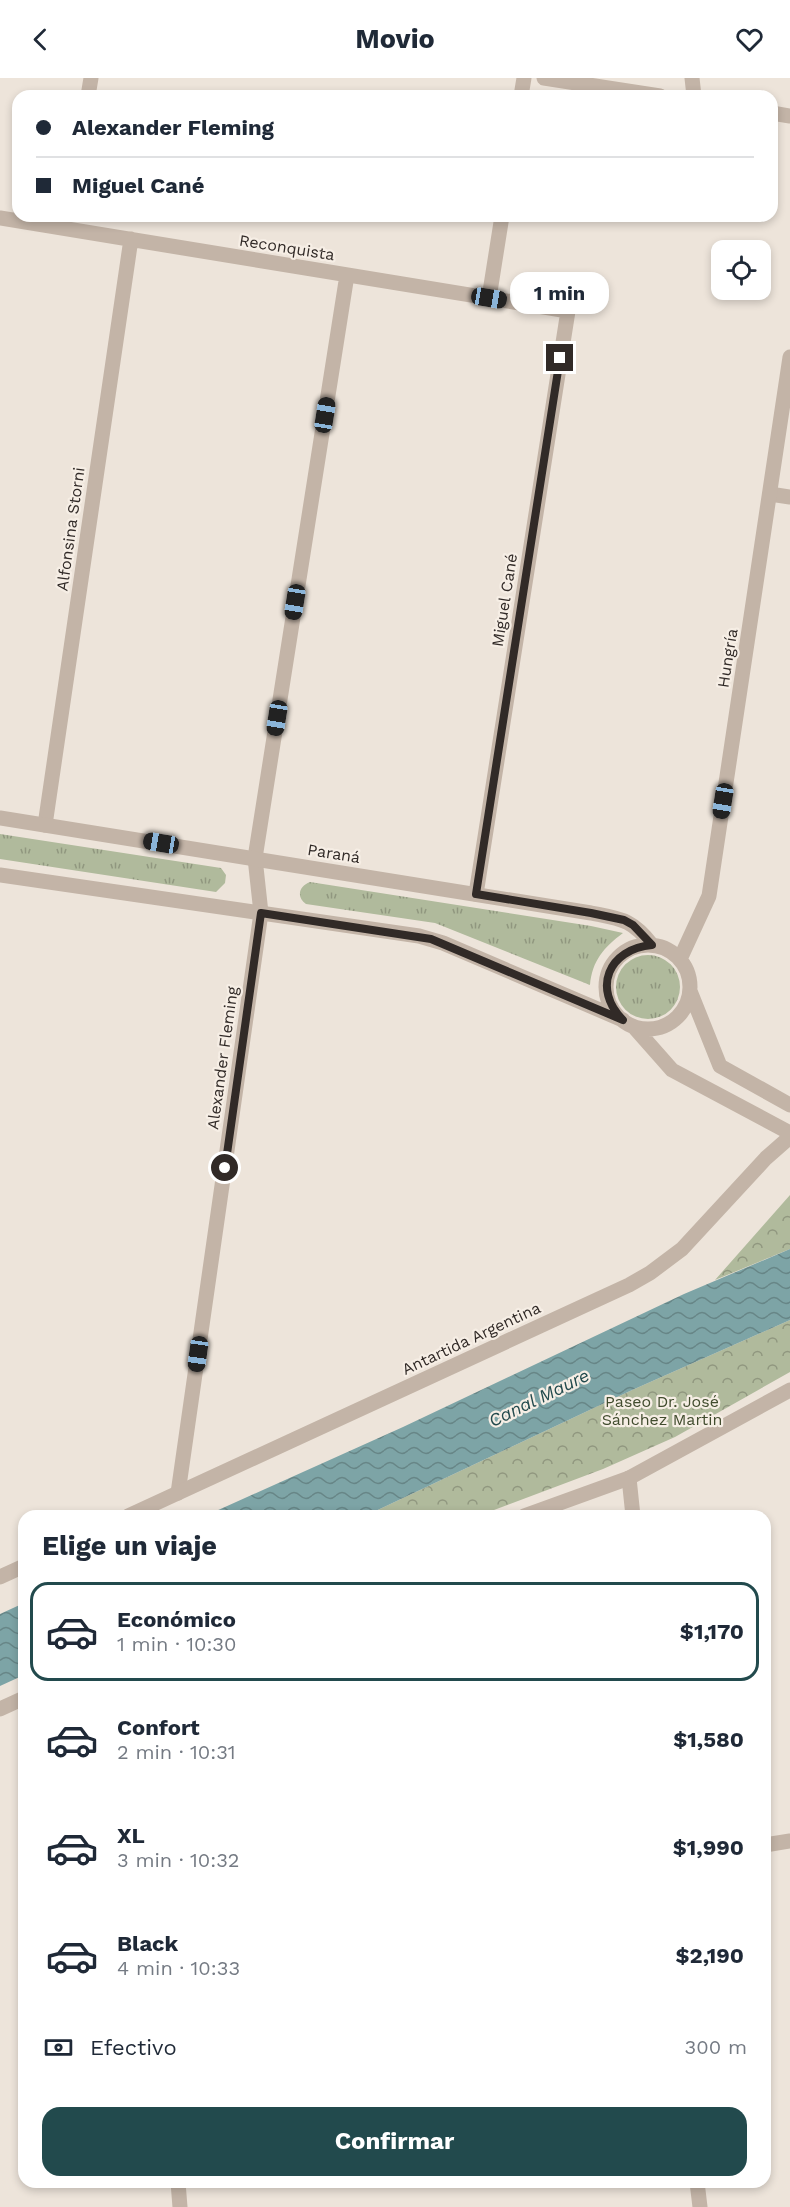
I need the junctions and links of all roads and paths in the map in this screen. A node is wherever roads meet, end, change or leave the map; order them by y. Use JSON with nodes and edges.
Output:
{"nodes":[{"id":1,"x":544,"y":78,"type":"edge"},
{"id":2,"x":621,"y":90,"type":"edge"},
{"id":3,"x":501,"y":222,"type":"edge"},
{"id":4,"x":71,"y":223,"type":"edge"},
{"id":5,"x":131,"y":239,"type":"junction"},
{"id":6,"x":347,"y":275,"type":"junction"},
{"id":7,"x":489,"y":298,"type":"junction"},
{"id":8,"x":568,"y":311,"type":"joint"},
{"id":9,"x":790,"y":357,"type":"edge"},
{"id":10,"x":770,"y":494,"type":"junction"},
{"id":11,"x":790,"y":497,"type":"edge"},
{"id":12,"x":0,"y":818,"type":"edge"},
{"id":13,"x":45,"y":825,"type":"junction"},
{"id":14,"x":255,"y":858,"type":"junction"},
{"id":15,"x":0,"y":875,"type":"edge"},
{"id":16,"x":476,"y":894,"type":"junction"},
{"id":17,"x":261,"y":913,"type":"junction"},
{"id":18,"x":652,"y":945,"type":"junction"},
{"id":19,"x":680,"y":959,"type":"junction"},
{"id":20,"x":690,"y":991,"type":"junction"},
{"id":21,"x":629,"y":1023,"type":"junction"},
{"id":22,"x":790,"y":1106,"type":"edge"},
{"id":23,"x":790,"y":1135,"type":"edge"},
{"id":24,"x":790,"y":1390,"type":"edge"},
{"id":25,"x":629,"y":1478,"type":"junction"},
{"id":26,"x":178,"y":1493,"type":"junction"},
{"id":27,"x":141,"y":1510,"type":"edge"},
{"id":28,"x":541,"y":1510,"type":"edge"},
{"id":29,"x":632,"y":1510,"type":"edge"},
{"id":30,"x":18,"y":1569,"type":"edge"},
{"id":31,"x":0,"y":1577,"type":"edge"},
{"id":32,"x":18,"y":1701,"type":"edge"},
{"id":33,"x":0,"y":1709,"type":"edge"},
{"id":34,"x":790,"y":1841,"type":"edge"},
{"id":35,"x":771,"y":1844,"type":"edge"},
{"id":36,"x":178,"y":2188,"type":"edge"},
{"id":37,"x":698,"y":2188,"type":"edge"},
{"id":38,"x":180,"y":2207,"type":"edge"},
{"id":39,"x":700,"y":2207,"type":"edge"}],
"edges":[{"from":1,"to":2,"type":"street"},
{"from":3,"to":7,"type":"street"},
{"from":4,"to":5,"type":"street","name":"Reconquista"},
{"from":5,"to":6,"type":"street","name":"Reconquista"},
{"from":5,"to":13,"type":"street","name":"Alfonsina Storni"},
{"from":6,"to":7,"type":"street","name":"Reconquista"},
{"from":6,"to":14,"type":"street","name":"Alexander Fleming"},
{"from":7,"to":8,"type":"street","name":"Reconquista"},
{"from":8,"to":16,"type":"street","name":"Miguel Cané"},
{"from":9,"to":10,"type":"street","name":"Hungría"},
{"from":10,"to":11,"type":"street"},
{"from":10,"to":19,"type":"street","name":"Hungría"},
{"from":12,"to":13,"type":"street","name":"Paraná"},
{"from":13,"to":14,"type":"street","name":"Paraná"},
{"from":14,"to":16,"type":"street","name":"Paraná"},
{"from":14,"to":17,"type":"street","name":"Alexander Fleming"},
{"from":15,"to":17,"type":"street"},
{"from":16,"to":18,"type":"street","name":"Paraná"},
{"from":17,"to":21,"type":"street"},
{"from":17,"to":26,"type":"street","name":"Alexander Fleming"},
{"from":18,"to":19,"type":"street"},
{"from":18,"to":21,"type":"street"},
{"from":19,"to":20,"type":"street"},
{"from":20,"to":21,"type":"street"},
{"from":20,"to":22,"type":"street"},
{"from":21,"to":23,"type":"street"},
{"from":23,"to":26,"type":"street","name":"Antartida Argentina"},
{"from":24,"to":25,"type":"street"},
{"from":25,"to":28,"type":"street"},
{"from":25,"to":29,"type":"street"},
{"from":26,"to":27,"type":"street","name":"Antartida Argentina"},
{"from":30,"to":31,"type":"street"},
{"from":32,"to":33,"type":"street"},
{"from":34,"to":35,"type":"street"},
{"from":36,"to":38,"type":"street"},
{"from":37,"to":39,"type":"street"}]}
